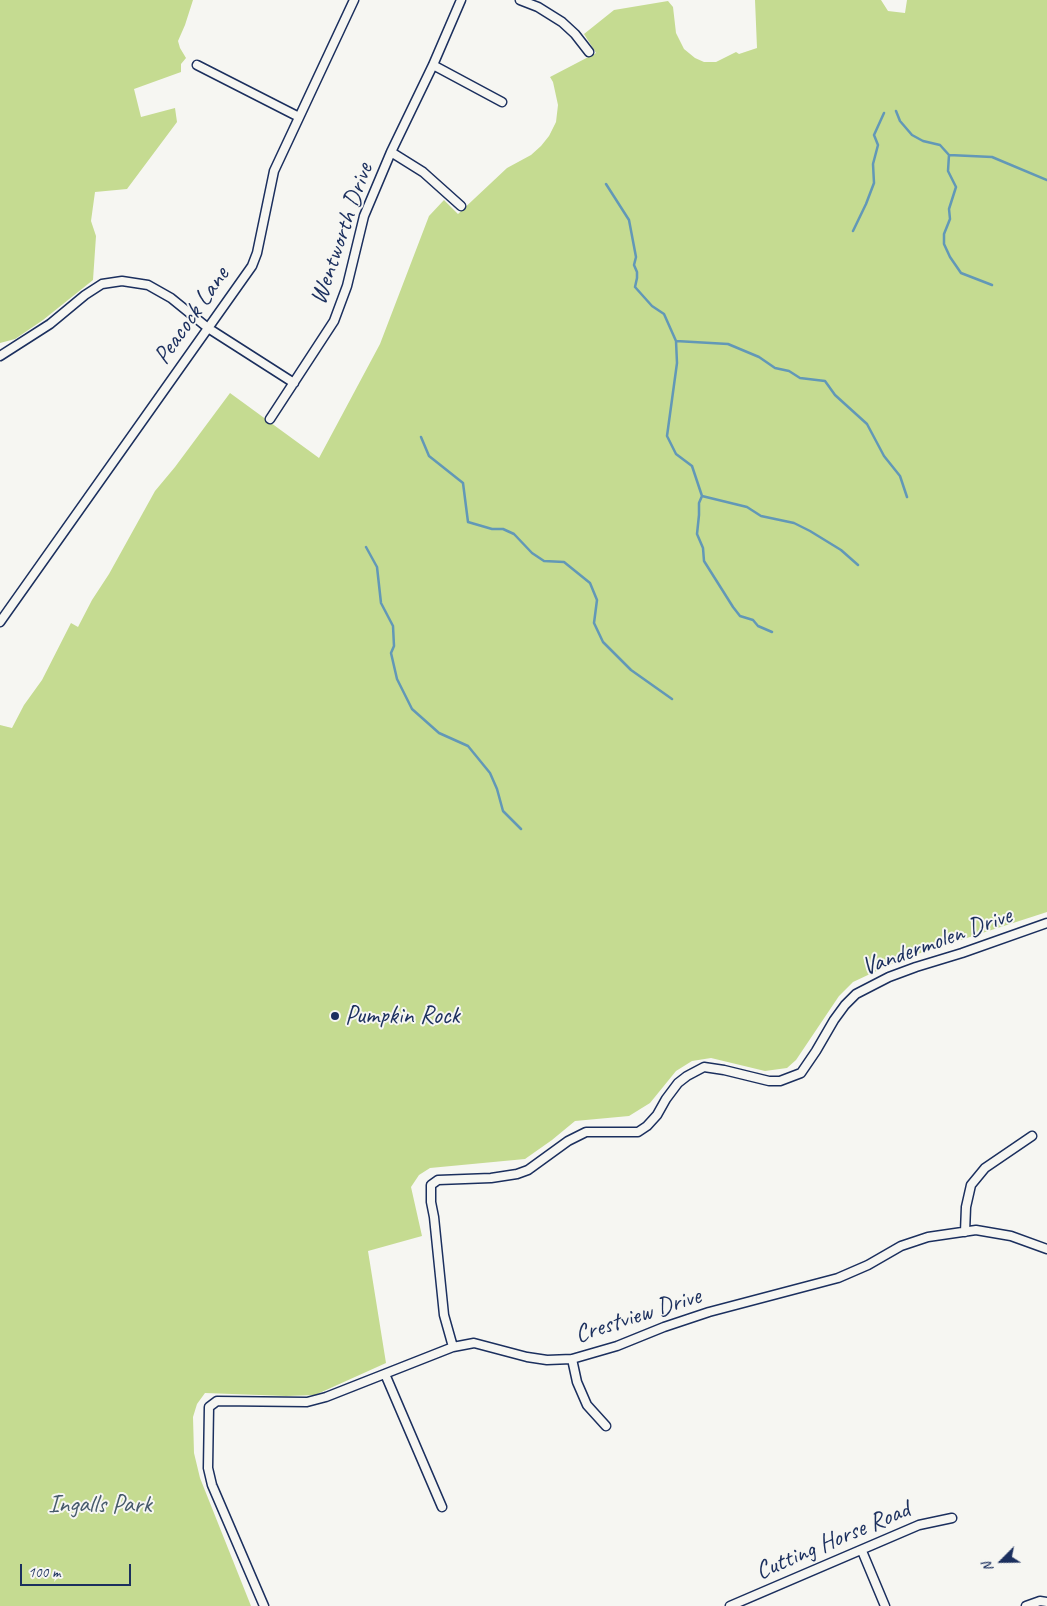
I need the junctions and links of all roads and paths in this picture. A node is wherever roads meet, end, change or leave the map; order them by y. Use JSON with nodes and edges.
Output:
{"nodes":[{"id":1,"x":354,"y":0,"type":"edge"},
{"id":2,"x":461,"y":0,"type":"edge"},
{"id":3,"x":520,"y":0,"type":"edge"},
{"id":4,"x":540,"y":4,"type":"edge"},
{"id":5,"x":590,"y":52,"type":"dead end"},
{"id":6,"x":433,"y":64,"type":"junction"},
{"id":7,"x":197,"y":65,"type":"dead end"},
{"id":8,"x":502,"y":102,"type":"dead end"},
{"id":9,"x":299,"y":117,"type":"junction"},
{"id":10,"x":391,"y":152,"type":"junction"},
{"id":11,"x":461,"y":206,"type":"dead end"},
{"id":12,"x":208,"y":328,"type":"junction"},
{"id":13,"x":0,"y":356,"type":"edge"},
{"id":14,"x":294,"y":383,"type":"junction"},
{"id":15,"x":270,"y":418,"type":"dead end"},
{"id":16,"x":0,"y":622,"type":"edge"},
{"id":17,"x":1047,"y":924,"type":"edge"},
{"id":18,"x":1032,"y":1136,"type":"dead end"},
{"id":19,"x":965,"y":1232,"type":"junction"},
{"id":20,"x":1047,"y":1248,"type":"edge"},
{"id":21,"x":453,"y":1347,"type":"junction"},
{"id":22,"x":572,"y":1359,"type":"junction"},
{"id":23,"x":385,"y":1374,"type":"junction"},
{"id":24,"x":606,"y":1426,"type":"dead end"},
{"id":25,"x":442,"y":1507,"type":"dead end"},
{"id":26,"x":952,"y":1518,"type":"dead end"},
{"id":27,"x":862,"y":1551,"type":"junction"},
{"id":28,"x":1047,"y":1602,"type":"edge"},
{"id":29,"x":264,"y":1606,"type":"edge"},
{"id":30,"x":730,"y":1606,"type":"edge"},
{"id":31,"x":885,"y":1606,"type":"edge"},
{"id":32,"x":1026,"y":1606,"type":"edge"}],
"edges":[{"from":1,"to":9,"type":"street","name":"Peacock Lane"},
{"from":2,"to":6,"type":"street","name":"Wentworth Drive"},
{"from":3,"to":4,"type":"street"},
{"from":4,"to":5,"type":"street"},
{"from":6,"to":8,"type":"street"},
{"from":6,"to":10,"type":"street","name":"Wentworth Drive"},
{"from":7,"to":9,"type":"street"},
{"from":9,"to":12,"type":"street","name":"Peacock Lane"},
{"from":10,"to":11,"type":"street"},
{"from":10,"to":14,"type":"street","name":"Wentworth Drive"},
{"from":12,"to":13,"type":"street"},
{"from":12,"to":14,"type":"street"},
{"from":12,"to":16,"type":"street","name":"Peacock Lane"},
{"from":14,"to":15,"type":"street","name":"Wentworth Drive"},
{"from":17,"to":21,"type":"street","name":"Vandermolen Drive"},
{"from":18,"to":19,"type":"street"},
{"from":19,"to":20,"type":"street","name":"Crestview Drive"},
{"from":19,"to":22,"type":"street","name":"Crestview Drive"},
{"from":21,"to":22,"type":"street","name":"Crestview Drive"},
{"from":21,"to":23,"type":"street","name":"Crestview Drive"},
{"from":22,"to":24,"type":"street"},
{"from":23,"to":25,"type":"street"},
{"from":23,"to":29,"type":"street","name":"Crestview Drive"},
{"from":26,"to":27,"type":"street","name":"Cutting Horse Road"},
{"from":27,"to":30,"type":"street","name":"Cutting Horse Road"},
{"from":27,"to":31,"type":"street"},
{"from":28,"to":32,"type":"street"}]}
